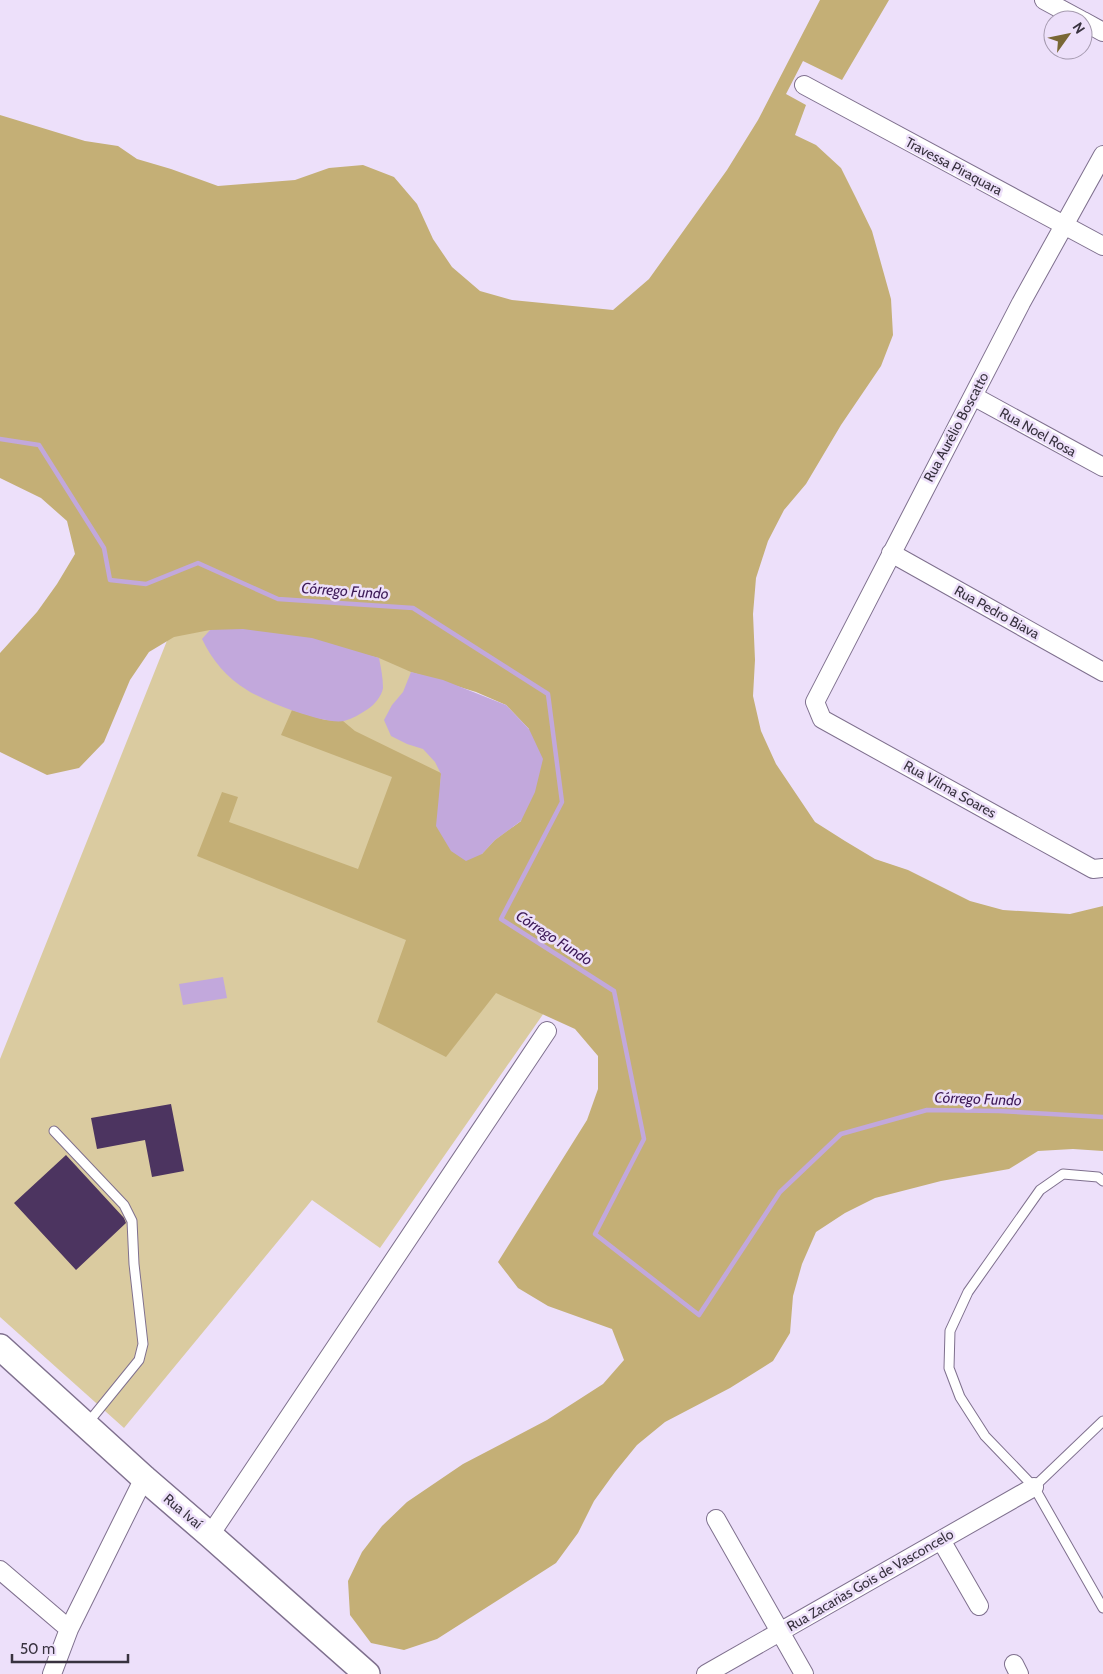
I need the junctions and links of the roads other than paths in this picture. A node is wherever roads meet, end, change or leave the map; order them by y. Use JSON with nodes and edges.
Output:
{"nodes":[{"id":1,"x":1044,"y":0,"type":"edge"},
{"id":2,"x":1062,"y":10,"type":"edge"},
{"id":3,"x":804,"y":85,"type":"dead end"},
{"id":4,"x":1103,"y":155,"type":"edge"},
{"id":5,"x":1065,"y":225,"type":"junction"},
{"id":6,"x":1103,"y":246,"type":"edge"},
{"id":7,"x":973,"y":396,"type":"junction"},
{"id":8,"x":1103,"y":467,"type":"edge"},
{"id":9,"x":891,"y":553,"type":"junction"},
{"id":10,"x":1103,"y":672,"type":"edge"},
{"id":11,"x":815,"y":702,"type":"joint"},
{"id":12,"x":1098,"y":868,"type":"edge"},
{"id":13,"x":547,"y":1031,"type":"dead end"},
{"id":14,"x":54,"y":1131,"type":"dead end"},
{"id":15,"x":1103,"y":1182,"type":"edge"},
{"id":16,"x":0,"y":1347,"type":"edge"},
{"id":17,"x":1103,"y":1421,"type":"edge"},
{"id":18,"x":86,"y":1426,"type":"junction"},
{"id":19,"x":144,"y":1478,"type":"junction"},
{"id":20,"x":1034,"y":1487,"type":"junction"},
{"id":21,"x":716,"y":1519,"type":"dead end"},
{"id":22,"x":210,"y":1534,"type":"junction"},
{"id":23,"x":940,"y":1540,"type":"junction"},
{"id":24,"x":0,"y":1570,"type":"edge"},
{"id":25,"x":979,"y":1606,"type":"dead end"},
{"id":26,"x":1103,"y":1608,"type":"edge"},
{"id":27,"x":69,"y":1630,"type":"junction"},
{"id":28,"x":779,"y":1631,"type":"junction"},
{"id":29,"x":52,"y":1674,"type":"edge"},
{"id":30,"x":367,"y":1674,"type":"edge"},
{"id":31,"x":706,"y":1674,"type":"edge"},
{"id":32,"x":804,"y":1674,"type":"edge"}],
"edges":[{"from":1,"to":2,"type":"street"},
{"from":3,"to":5,"type":"street","name":"Travessa Piraquara"},
{"from":4,"to":5,"type":"street","name":"Rua Aurélio Boscatto"},
{"from":5,"to":6,"type":"street","name":"Travessa Piraquara"},
{"from":5,"to":7,"type":"street","name":"Rua Aurélio Boscatto"},
{"from":7,"to":8,"type":"street","name":"Rua Noel Rosa"},
{"from":7,"to":9,"type":"street","name":"Rua Aurélio Boscatto"},
{"from":9,"to":10,"type":"street","name":"Rua Pedro Biava"},
{"from":9,"to":11,"type":"street","name":"Rua Aurélio Boscatto"},
{"from":11,"to":12,"type":"street","name":"Rua Vilma Soares"},
{"from":13,"to":22,"type":"street"},
{"from":14,"to":18,"type":"lane"},
{"from":15,"to":20,"type":"lane"},
{"from":16,"to":18,"type":"main road","name":"Rua Ivaí"},
{"from":17,"to":20,"type":"lane"},
{"from":18,"to":19,"type":"main road","name":"Rua Ivaí"},
{"from":19,"to":22,"type":"main road","name":"Rua Ivaí"},
{"from":19,"to":27,"type":"street"},
{"from":20,"to":23,"type":"street","name":"Rua Zacarias Gois de Vasconcelo"},
{"from":20,"to":26,"type":"lane"},
{"from":21,"to":28,"type":"street"},
{"from":22,"to":30,"type":"main road","name":"Rua Ivaí"},
{"from":23,"to":25,"type":"street"},
{"from":23,"to":28,"type":"street","name":"Rua Zacarias Gois de Vasconcelo"},
{"from":24,"to":27,"type":"street"},
{"from":27,"to":29,"type":"street"},
{"from":28,"to":31,"type":"street","name":"Rua Zacarias Gois de Vasconcelo"},
{"from":28,"to":32,"type":"street"}]}
